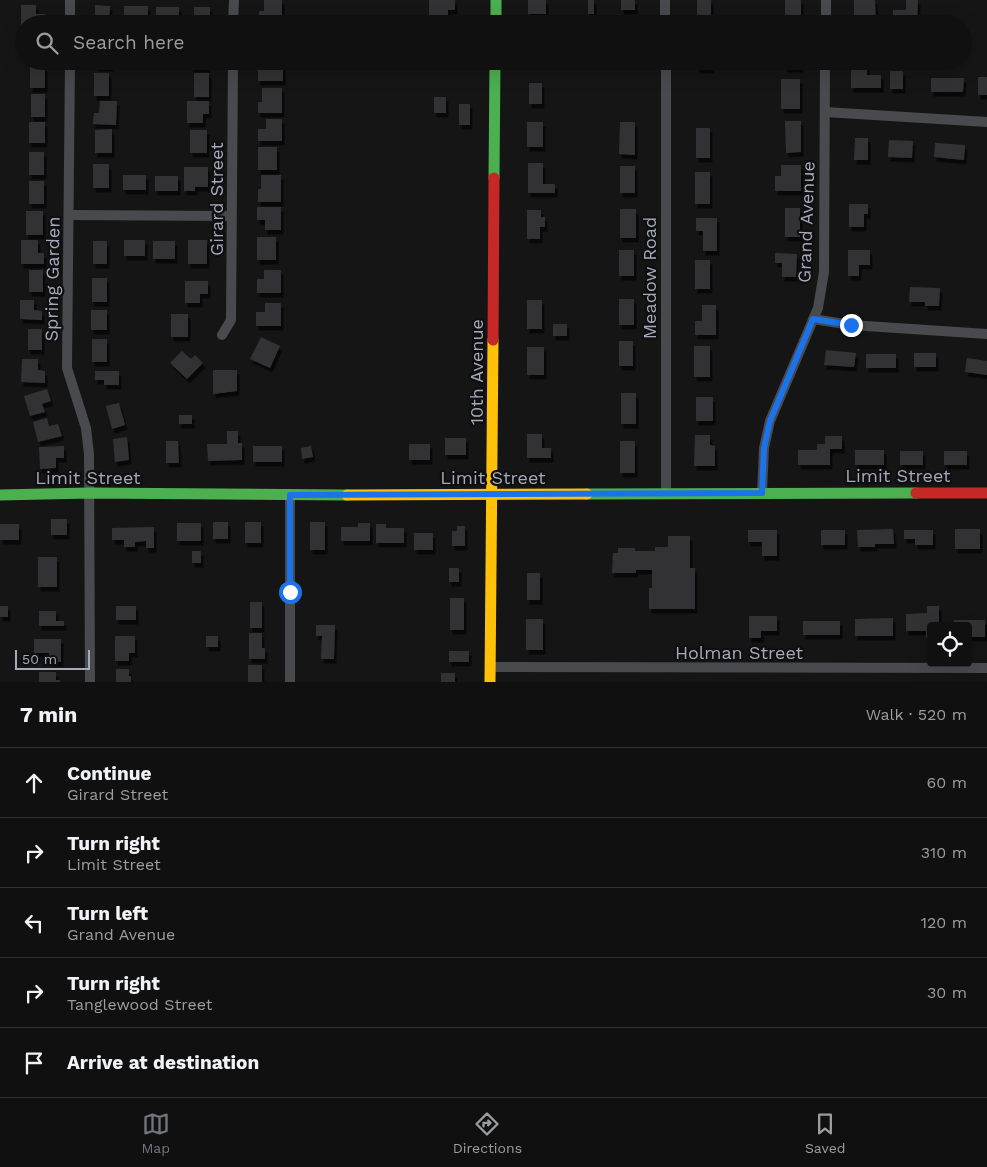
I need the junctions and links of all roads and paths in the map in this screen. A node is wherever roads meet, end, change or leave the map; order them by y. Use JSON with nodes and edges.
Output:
{"nodes":[{"id":1,"x":70,"y":0,"type":"edge"},
{"id":2,"x":234,"y":0,"type":"edge"},
{"id":3,"x":496,"y":0,"type":"edge"},
{"id":4,"x":666,"y":0,"type":"edge"},
{"id":5,"x":826,"y":0,"type":"edge"},
{"id":6,"x":70,"y":15,"type":"edge"},
{"id":7,"x":233,"y":15,"type":"edge"},
{"id":8,"x":496,"y":15,"type":"edge"},
{"id":9,"x":666,"y":15,"type":"edge"},
{"id":10,"x":826,"y":15,"type":"edge"},
{"id":11,"x":70,"y":70,"type":"edge"},
{"id":12,"x":233,"y":70,"type":"edge"},
{"id":13,"x":495,"y":70,"type":"edge"},
{"id":14,"x":666,"y":70,"type":"edge"},
{"id":15,"x":825,"y":70,"type":"edge"},
{"id":16,"x":825,"y":112,"type":"junction"},
{"id":17,"x":987,"y":122,"type":"edge"},
{"id":18,"x":69,"y":215,"type":"junction"},
{"id":19,"x":231,"y":216,"type":"junction"},
{"id":20,"x":813,"y":319,"type":"junction"},
{"id":21,"x":987,"y":334,"type":"edge"},
{"id":22,"x":222,"y":335,"type":"dead end"},
{"id":23,"x":89,"y":493,"type":"junction"},
{"id":24,"x":762,"y":493,"type":"junction"},
{"id":25,"x":987,"y":493,"type":"edge"},
{"id":26,"x":493,"y":494,"type":"junction"},
{"id":27,"x":666,"y":494,"type":"junction"},
{"id":28,"x":0,"y":495,"type":"edge"},
{"id":29,"x":290,"y":495,"type":"junction"},
{"id":30,"x":491,"y":667,"type":"junction"},
{"id":31,"x":987,"y":668,"type":"edge"},
{"id":32,"x":90,"y":682,"type":"edge"},
{"id":33,"x":290,"y":682,"type":"edge"},
{"id":34,"x":490,"y":682,"type":"edge"}],
"edges":[{"from":1,"to":6,"type":"street"},
{"from":2,"to":7,"type":"street"},
{"from":3,"to":8,"type":"street"},
{"from":4,"to":9,"type":"street"},
{"from":5,"to":10,"type":"street"},
{"from":11,"to":18,"type":"street","name":"Spring Garden"},
{"from":12,"to":19,"type":"street","name":"Girard Street"},
{"from":13,"to":26,"type":"street","name":"10th Avenue"},
{"from":14,"to":27,"type":"street","name":"Meadow Road"},
{"from":15,"to":16,"type":"street","name":"Grand Avenue"},
{"from":16,"to":17,"type":"street"},
{"from":16,"to":20,"type":"street","name":"Grand Avenue"},
{"from":18,"to":19,"type":"street"},
{"from":18,"to":23,"type":"street","name":"Spring Garden"},
{"from":19,"to":22,"type":"street","name":"Girard Street"},
{"from":20,"to":21,"type":"street"},
{"from":20,"to":24,"type":"street","name":"Grand Avenue"},
{"from":23,"to":28,"type":"street","name":"Limit Street"},
{"from":23,"to":29,"type":"street","name":"Limit Street"},
{"from":23,"to":32,"type":"street","name":"Spring Garden"},
{"from":24,"to":25,"type":"street","name":"Limit Street"},
{"from":24,"to":27,"type":"street","name":"Limit Street"},
{"from":26,"to":27,"type":"street","name":"Limit Street"},
{"from":26,"to":29,"type":"street","name":"Limit Street"},
{"from":26,"to":30,"type":"street","name":"10th Avenue"},
{"from":29,"to":33,"type":"street"},
{"from":30,"to":31,"type":"street","name":"Holman Street"},
{"from":30,"to":34,"type":"street","name":"10th Avenue"}]}
